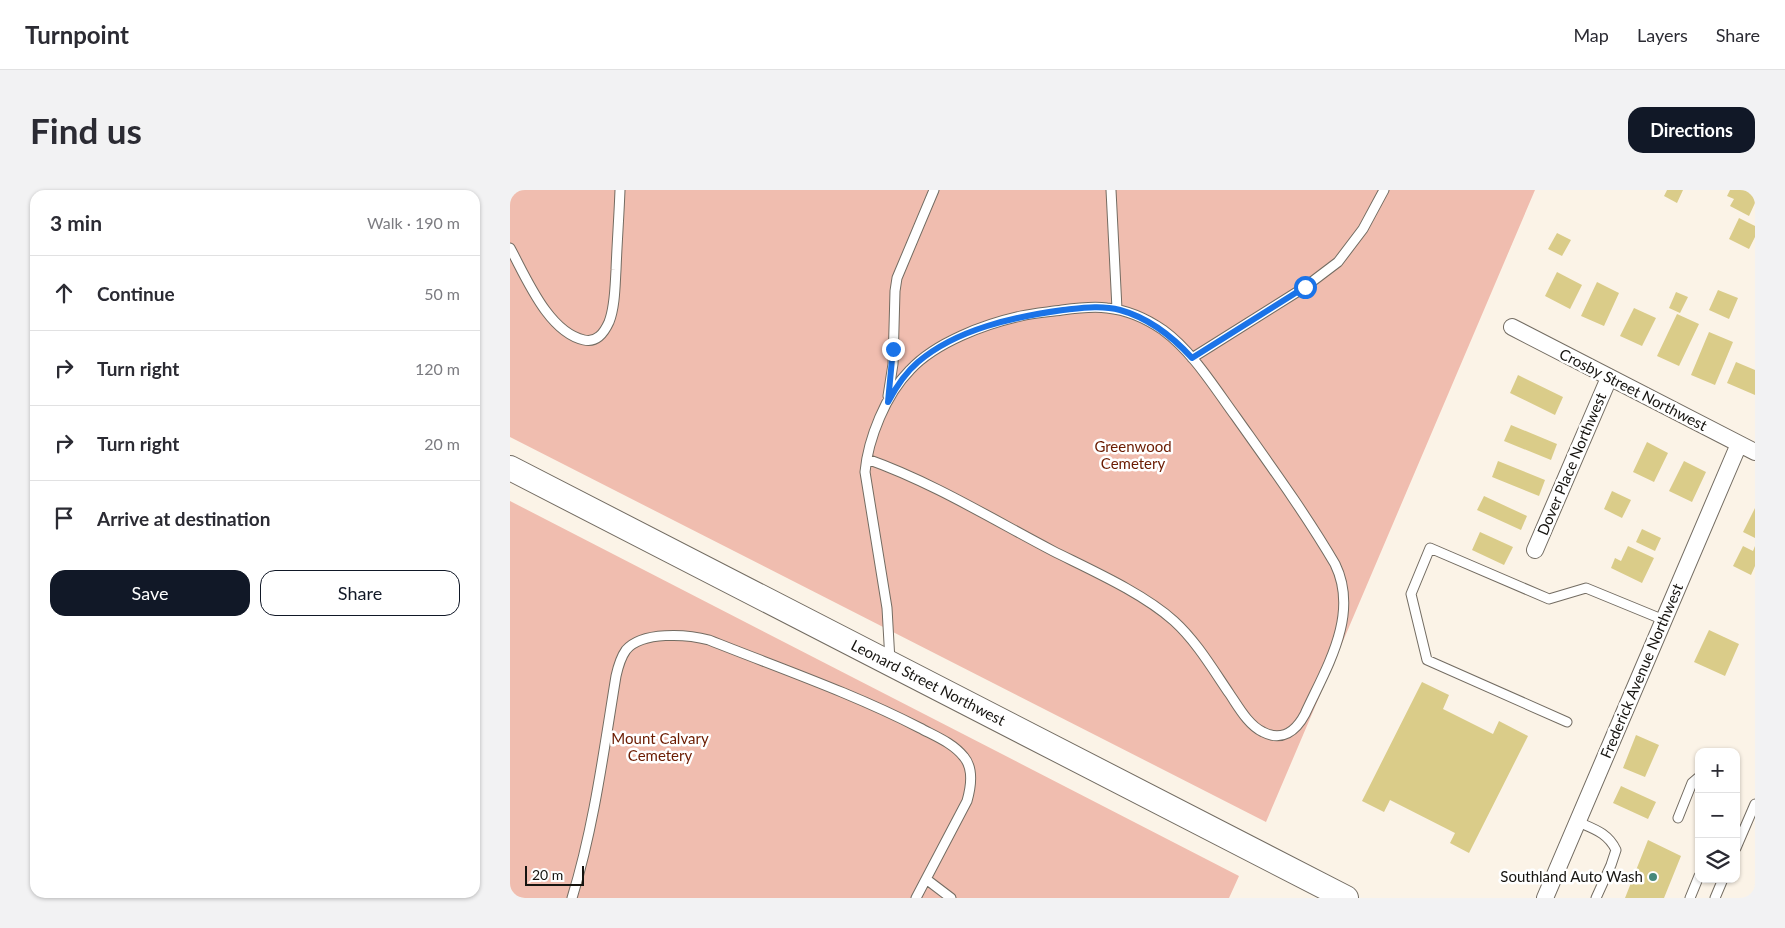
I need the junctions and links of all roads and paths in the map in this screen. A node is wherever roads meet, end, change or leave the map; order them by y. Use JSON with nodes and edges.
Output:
{"nodes":[{"id":1,"x":620,"y":190,"type":"edge"},
{"id":2,"x":934,"y":190,"type":"edge"},
{"id":3,"x":1111,"y":190,"type":"edge"},
{"id":4,"x":1384,"y":190,"type":"edge"},
{"id":5,"x":510,"y":248,"type":"edge"},
{"id":6,"x":1117,"y":309,"type":"junction"},
{"id":7,"x":1512,"y":328,"type":"dead end"},
{"id":8,"x":1192,"y":358,"type":"junction"},
{"id":9,"x":1609,"y":378,"type":"junction"},
{"id":10,"x":888,"y":402,"type":"junction"},
{"id":11,"x":1739,"y":444,"type":"junction"},
{"id":12,"x":1755,"y":452,"type":"edge"},
{"id":13,"x":867,"y":459,"type":"junction"},
{"id":14,"x":510,"y":468,"type":"edge"},
{"id":15,"x":1535,"y":550,"type":"dead end"},
{"id":16,"x":1664,"y":620,"type":"junction"},
{"id":17,"x":890,"y":664,"type":"junction"},
{"id":18,"x":1567,"y":722,"type":"dead end"},
{"id":19,"x":1695,"y":780,"type":"edge"},
{"id":20,"x":1755,"y":804,"type":"edge"},
{"id":21,"x":1678,"y":818,"type":"dead end"},
{"id":22,"x":1578,"y":822,"type":"junction"},
{"id":23,"x":1740,"y":839,"type":"edge"},
{"id":24,"x":926,"y":879,"type":"junction"},
{"id":25,"x":1696,"y":883,"type":"edge"},
{"id":26,"x":1721,"y":883,"type":"edge"},
{"id":27,"x":572,"y":898,"type":"edge"},
{"id":28,"x":916,"y":898,"type":"edge"},
{"id":29,"x":951,"y":898,"type":"edge"},
{"id":30,"x":1346,"y":898,"type":"edge"},
{"id":31,"x":1545,"y":898,"type":"edge"},
{"id":32,"x":1596,"y":898,"type":"edge"},
{"id":33,"x":1690,"y":898,"type":"edge"},
{"id":34,"x":1715,"y":898,"type":"edge"}],
"edges":[{"from":1,"to":5,"type":"lane"},
{"from":2,"to":10,"type":"lane"},
{"from":3,"to":6,"type":"lane"},
{"from":4,"to":8,"type":"lane"},
{"from":6,"to":8,"type":"lane"},
{"from":6,"to":10,"type":"lane"},
{"from":7,"to":9,"type":"street","name":"Crosby Street Northwest"},
{"from":8,"to":13,"type":"lane"},
{"from":9,"to":11,"type":"street","name":"Crosby Street Northwest"},
{"from":9,"to":15,"type":"street","name":"Dover Place Northwest"},
{"from":10,"to":13,"type":"lane"},
{"from":11,"to":12,"type":"street","name":"Crosby Street Northwest"},
{"from":11,"to":16,"type":"street","name":"Frederick Avenue Northwest"},
{"from":13,"to":17,"type":"lane"},
{"from":14,"to":17,"type":"main road","name":"Leonard Street Northwest"},
{"from":16,"to":18,"type":"lane"},
{"from":16,"to":22,"type":"street","name":"Frederick Avenue Northwest"},
{"from":17,"to":30,"type":"main road","name":"Leonard Street Northwest"},
{"from":19,"to":21,"type":"lane"},
{"from":20,"to":23,"type":"lane"},
{"from":22,"to":31,"type":"street","name":"Frederick Avenue Northwest"},
{"from":22,"to":32,"type":"lane"},
{"from":24,"to":27,"type":"lane"},
{"from":24,"to":28,"type":"lane"},
{"from":24,"to":29,"type":"lane"},
{"from":25,"to":33,"type":"lane"},
{"from":26,"to":34,"type":"lane"}]}
